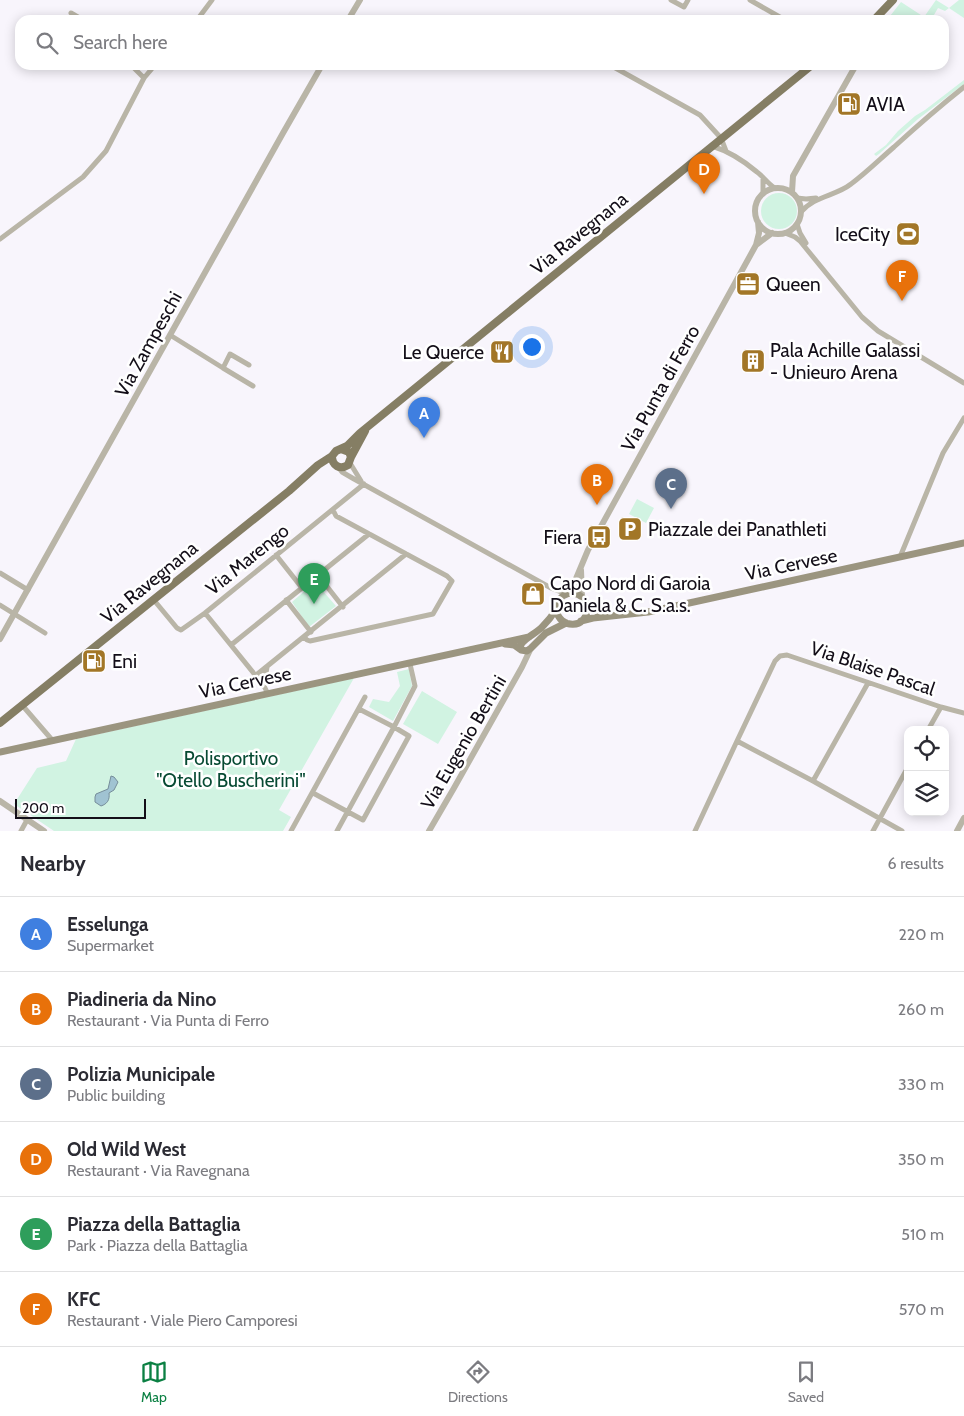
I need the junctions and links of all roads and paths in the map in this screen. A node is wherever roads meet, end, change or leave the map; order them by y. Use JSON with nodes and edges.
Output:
{"nodes":[{"id":1,"x":212,"y":0,"type":"edge"},
{"id":2,"x":360,"y":0,"type":"edge"},
{"id":3,"x":671,"y":0,"type":"edge"},
{"id":4,"x":688,"y":0,"type":"edge"},
{"id":5,"x":750,"y":0,"type":"edge"},
{"id":6,"x":893,"y":0,"type":"edge"},
{"id":7,"x":71,"y":13,"type":"dead end"},
{"id":8,"x":74,"y":15,"type":"edge"},
{"id":9,"x":201,"y":15,"type":"edge"},
{"id":10,"x":351,"y":15,"type":"edge"},
{"id":11,"x":776,"y":15,"type":"edge"},
{"id":12,"x":879,"y":15,"type":"edge"},
{"id":13,"x":136,"y":70,"type":"edge"},
{"id":14,"x":151,"y":70,"type":"edge"},
{"id":15,"x":319,"y":70,"type":"edge"},
{"id":16,"x":619,"y":70,"type":"edge"},
{"id":17,"x":806,"y":70,"type":"edge"},
{"id":18,"x":853,"y":70,"type":"edge"},
{"id":19,"x":144,"y":78,"type":"junction"},
{"id":20,"x":964,"y":89,"type":"edge"},
{"id":21,"x":722,"y":138,"type":"junction"},
{"id":22,"x":712,"y":146,"type":"junction"},
{"id":23,"x":726,"y":151,"type":"junction"},
{"id":24,"x":793,"y":176,"type":"junction"},
{"id":25,"x":763,"y":178,"type":"junction"},
{"id":26,"x":777,"y":188,"type":"junction"},
{"id":27,"x":792,"y":192,"type":"junction"},
{"id":28,"x":763,"y":194,"type":"junction"},
{"id":29,"x":831,"y":194,"type":"junction"},
{"id":30,"x":797,"y":198,"type":"junction"},
{"id":31,"x":802,"y":212,"type":"junction"},
{"id":32,"x":758,"y":221,"type":"junction"},
{"id":33,"x":797,"y":224,"type":"junction"},
{"id":34,"x":772,"y":233,"type":"junction"},
{"id":35,"x":785,"y":233,"type":"junction"},
{"id":36,"x":0,"y":239,"type":"edge"},
{"id":37,"x":756,"y":245,"type":"junction"},
{"id":38,"x":814,"y":257,"type":"junction"},
{"id":39,"x":170,"y":335,"type":"junction"},
{"id":40,"x":249,"y":365,"type":"dead end"},
{"id":41,"x":223,"y":368,"type":"junction"},
{"id":42,"x":964,"y":383,"type":"edge"},
{"id":43,"x":253,"y":386,"type":"dead end"},
{"id":44,"x":964,"y":418,"type":"edge"},
{"id":45,"x":367,"y":428,"type":"junction"},
{"id":46,"x":341,"y":449,"type":"junction"},
{"id":47,"x":332,"y":456,"type":"junction"},
{"id":48,"x":350,"y":460,"type":"junction"},
{"id":49,"x":318,"y":466,"type":"junction"},
{"id":50,"x":337,"y":466,"type":"junction"},
{"id":51,"x":363,"y":483,"type":"junction"},
{"id":52,"x":333,"y":510,"type":"junction"},
{"id":53,"x":369,"y":534,"type":"junction"},
{"id":54,"x":964,"y":543,"type":"edge"},
{"id":55,"x":406,"y":554,"type":"junction"},
{"id":56,"x":276,"y":555,"type":"junction"},
{"id":57,"x":900,"y":557,"type":"junction"},
{"id":58,"x":581,"y":564,"type":"junction"},
{"id":59,"x":0,"y":574,"type":"edge"},
{"id":60,"x":318,"y":575,"type":"junction"},
{"id":61,"x":302,"y":588,"type":"junction"},
{"id":62,"x":551,"y":588,"type":"junction"},
{"id":63,"x":28,"y":590,"type":"junction"},
{"id":64,"x":568,"y":594,"type":"junction"},
{"id":65,"x":582,"y":597,"type":"junction"},
{"id":66,"x":153,"y":599,"type":"junction"},
{"id":67,"x":286,"y":600,"type":"junction"},
{"id":68,"x":587,"y":604,"type":"junction"},
{"id":69,"x":0,"y":605,"type":"edge"},
{"id":70,"x":557,"y":605,"type":"junction"},
{"id":71,"x":342,"y":606,"type":"junction"},
{"id":72,"x":205,"y":613,"type":"junction"},
{"id":73,"x":14,"y":614,"type":"junction"},
{"id":74,"x":626,"y":614,"type":"junction"},
{"id":75,"x":581,"y":622,"type":"junction"},
{"id":76,"x":566,"y":623,"type":"junction"},
{"id":77,"x":312,"y":632,"type":"junction"},
{"id":78,"x":45,"y":633,"type":"dead end"},
{"id":79,"x":529,"y":636,"type":"junction"},
{"id":80,"x":304,"y":637,"type":"junction"},
{"id":81,"x":0,"y":639,"type":"edge"},
{"id":82,"x":497,"y":644,"type":"junction"},
{"id":83,"x":231,"y":645,"type":"junction"},
{"id":84,"x":531,"y":648,"type":"junction"},
{"id":85,"x":521,"y":650,"type":"junction"},
{"id":86,"x":410,"y":664,"type":"junction"},
{"id":87,"x":267,"y":666,"type":"junction"},
{"id":88,"x":522,"y":667,"type":"junction"},
{"id":89,"x":255,"y":676,"type":"junction"},
{"id":90,"x":868,"y":682,"type":"junction"},
{"id":91,"x":262,"y":684,"type":"junction"},
{"id":92,"x":264,"y":695,"type":"junction"},
{"id":93,"x":365,"y":697,"type":"dead end"},
{"id":94,"x":22,"y":705,"type":"junction"},
{"id":95,"x":941,"y":707,"type":"junction"},
{"id":96,"x":359,"y":709,"type":"junction"},
{"id":97,"x":964,"y":713,"type":"edge"},
{"id":98,"x":0,"y":723,"type":"edge"},
{"id":99,"x":930,"y":726,"type":"edge"},
{"id":100,"x":394,"y":727,"type":"junction"},
{"id":101,"x":53,"y":741,"type":"junction"},
{"id":102,"x":737,"y":741,"type":"junction"},
{"id":103,"x":0,"y":752,"type":"edge"},
{"id":104,"x":906,"y":771,"type":"edge"},
{"id":105,"x":813,"y":781,"type":"junction"},
{"id":106,"x":313,"y":793,"type":"junction"},
{"id":107,"x":0,"y":801,"type":"edge"},
{"id":108,"x":348,"y":811,"type":"junction"},
{"id":109,"x":880,"y":818,"type":"junction"},
{"id":110,"x":964,"y":818,"type":"edge"},
{"id":111,"x":28,"y":820,"type":"junction"},
{"id":112,"x":20,"y":831,"type":"edge"},
{"id":113,"x":44,"y":831,"type":"edge"},
{"id":114,"x":291,"y":831,"type":"edge"},
{"id":115,"x":336,"y":831,"type":"edge"},
{"id":116,"x":428,"y":831,"type":"edge"},
{"id":117,"x":695,"y":831,"type":"edge"},
{"id":118,"x":873,"y":831,"type":"edge"},
{"id":119,"x":902,"y":831,"type":"edge"},
{"id":120,"x":957,"y":831,"type":"edge"}],
"edges":[{"from":1,"to":9,"type":"street"},
{"from":2,"to":10,"type":"street"},
{"from":3,"to":4,"type":"street"},
{"from":5,"to":11,"type":"street"},
{"from":6,"to":12,"type":"main road"},
{"from":7,"to":8,"type":"street"},
{"from":13,"to":19,"type":"street"},
{"from":14,"to":19,"type":"street"},
{"from":15,"to":39,"type":"street","name":"Via Zampeschi"},
{"from":16,"to":21,"type":"street"},
{"from":17,"to":21,"type":"main road","name":"Via Ravegnana"},
{"from":18,"to":24,"type":"street"},
{"from":19,"to":36,"type":"street"},
{"from":20,"to":29,"type":"street"},
{"from":21,"to":22,"type":"main road","name":"Via Ravegnana"},
{"from":21,"to":23,"type":"street"},
{"from":22,"to":23,"type":"street"},
{"from":22,"to":45,"type":"main road","name":"Via Ravegnana"},
{"from":23,"to":25,"type":"street"},
{"from":24,"to":26,"type":"street"},
{"from":24,"to":27,"type":"street"},
{"from":25,"to":26,"type":"street"},
{"from":25,"to":28,"type":"street"},
{"from":26,"to":27,"type":"street"},
{"from":26,"to":28,"type":"street"},
{"from":27,"to":30,"type":"street"},
{"from":28,"to":32,"type":"street"},
{"from":29,"to":30,"type":"street"},
{"from":29,"to":31,"type":"street"},
{"from":30,"to":31,"type":"street"},
{"from":31,"to":33,"type":"street"},
{"from":32,"to":34,"type":"street"},
{"from":32,"to":37,"type":"street"},
{"from":33,"to":35,"type":"street"},
{"from":33,"to":38,"type":"street"},
{"from":34,"to":35,"type":"street"},
{"from":34,"to":37,"type":"street","name":"Via Punta di Ferro"},
{"from":35,"to":38,"type":"street"},
{"from":37,"to":58,"type":"street","name":"Via Punta di Ferro"},
{"from":38,"to":42,"type":"street"},
{"from":39,"to":41,"type":"street"},
{"from":39,"to":63,"type":"street","name":"Via Zampeschi"},
{"from":40,"to":41,"type":"street"},
{"from":41,"to":43,"type":"street"},
{"from":44,"to":57,"type":"street"},
{"from":45,"to":46,"type":"main road","name":"Via Ravegnana"},
{"from":45,"to":48,"type":"main road","name":"Via Ravegnana"},
{"from":46,"to":47,"type":"main road"},
{"from":46,"to":48,"type":"main road"},
{"from":47,"to":49,"type":"main road","name":"Via Ravegnana"},
{"from":47,"to":50,"type":"main road"},
{"from":48,"to":50,"type":"main road"},
{"from":48,"to":51,"type":"street"},
{"from":49,"to":50,"type":"main road"},
{"from":49,"to":66,"type":"main road","name":"Via Ravegnana"},
{"from":50,"to":51,"type":"street"},
{"from":51,"to":52,"type":"street","name":"Via Marengo"},
{"from":51,"to":62,"type":"street"},
{"from":52,"to":53,"type":"street"},
{"from":52,"to":56,"type":"street","name":"Via Marengo"},
{"from":53,"to":55,"type":"street"},
{"from":53,"to":60,"type":"street"},
{"from":54,"to":57,"type":"main road","name":"Via Cervese"},
{"from":55,"to":71,"type":"street"},
{"from":55,"to":80,"type":"street"},
{"from":56,"to":61,"type":"street"},
{"from":56,"to":72,"type":"street","name":"Via Marengo"},
{"from":57,"to":74,"type":"main road","name":"Via Cervese"},
{"from":58,"to":64,"type":"street","name":"Via Punta di Ferro"},
{"from":58,"to":65,"type":"street","name":"Via Punta di Ferro"},
{"from":59,"to":63,"type":"street"},
{"from":60,"to":61,"type":"street"},
{"from":60,"to":71,"type":"street"},
{"from":61,"to":67,"type":"street"},
{"from":62,"to":64,"type":"street"},
{"from":62,"to":70,"type":"street"},
{"from":63,"to":73,"type":"street","name":"Via Zampeschi"},
{"from":64,"to":65,"type":"main road"},
{"from":64,"to":70,"type":"main road","name":"Via Cervese"},
{"from":65,"to":68,"type":"main road"},
{"from":66,"to":72,"type":"street","name":"Via Marengo"},
{"from":66,"to":94,"type":"main road","name":"Via Ravegnana"},
{"from":67,"to":77,"type":"street"},
{"from":67,"to":83,"type":"street"},
{"from":68,"to":74,"type":"main road","name":"Via Cervese"},
{"from":68,"to":75,"type":"main road"},
{"from":69,"to":73,"type":"street"},
{"from":70,"to":76,"type":"main road"},
{"from":70,"to":79,"type":"main road","name":"Via Cervese"},
{"from":71,"to":77,"type":"street"},
{"from":72,"to":83,"type":"street"},
{"from":73,"to":78,"type":"street"},
{"from":73,"to":81,"type":"street","name":"Via Zampeschi"},
{"from":74,"to":75,"type":"main road","name":"Via Cervese"},
{"from":75,"to":76,"type":"main road","name":"Via Cervese"},
{"from":76,"to":84,"type":"main road","name":"Via Cervese"},
{"from":77,"to":80,"type":"street"},
{"from":79,"to":82,"type":"main road","name":"Via Cervese"},
{"from":79,"to":85,"type":"main road","name":"Via Cervese"},
{"from":80,"to":87,"type":"street"},
{"from":82,"to":85,"type":"main road","name":"Via Cervese"},
{"from":82,"to":86,"type":"main road","name":"Via Cervese"},
{"from":83,"to":89,"type":"street"},
{"from":84,"to":85,"type":"main road","name":"Via Cervese"},
{"from":84,"to":88,"type":"street","name":"Via Eugenio Bertini"},
{"from":85,"to":88,"type":"street","name":"Via Eugenio Bertini"},
{"from":86,"to":92,"type":"main road","name":"Via Cervese"},
{"from":86,"to":100,"type":"street"},
{"from":87,"to":89,"type":"street"},
{"from":87,"to":91,"type":"street"},
{"from":88,"to":116,"type":"street","name":"Via Eugenio Bertini"},
{"from":89,"to":91,"type":"street"},
{"from":90,"to":95,"type":"street","name":"Via Blaise Pascal"},
{"from":90,"to":102,"type":"street","name":"Via Blaise Pascal"},
{"from":90,"to":105,"type":"street"},
{"from":91,"to":92,"type":"street"},
{"from":92,"to":101,"type":"main road","name":"Via Cervese"},
{"from":93,"to":96,"type":"street"},
{"from":94,"to":98,"type":"main road","name":"Via Ravegnana"},
{"from":94,"to":101,"type":"street"},
{"from":95,"to":97,"type":"street","name":"Via Blaise Pascal"},
{"from":95,"to":99,"type":"street"},
{"from":96,"to":100,"type":"street"},
{"from":96,"to":106,"type":"street"},
{"from":100,"to":108,"type":"street"},
{"from":100,"to":108,"type":"street"},
{"from":101,"to":103,"type":"main road","name":"Via Cervese"},
{"from":102,"to":105,"type":"street"},
{"from":102,"to":117,"type":"street"},
{"from":104,"to":109,"type":"street"},
{"from":105,"to":109,"type":"street"},
{"from":106,"to":108,"type":"street"},
{"from":106,"to":114,"type":"street"},
{"from":107,"to":111,"type":"street"},
{"from":108,"to":115,"type":"street"},
{"from":109,"to":118,"type":"street"},
{"from":109,"to":119,"type":"street"},
{"from":110,"to":120,"type":"street"},
{"from":111,"to":112,"type":"street"},
{"from":111,"to":113,"type":"street"}]}
